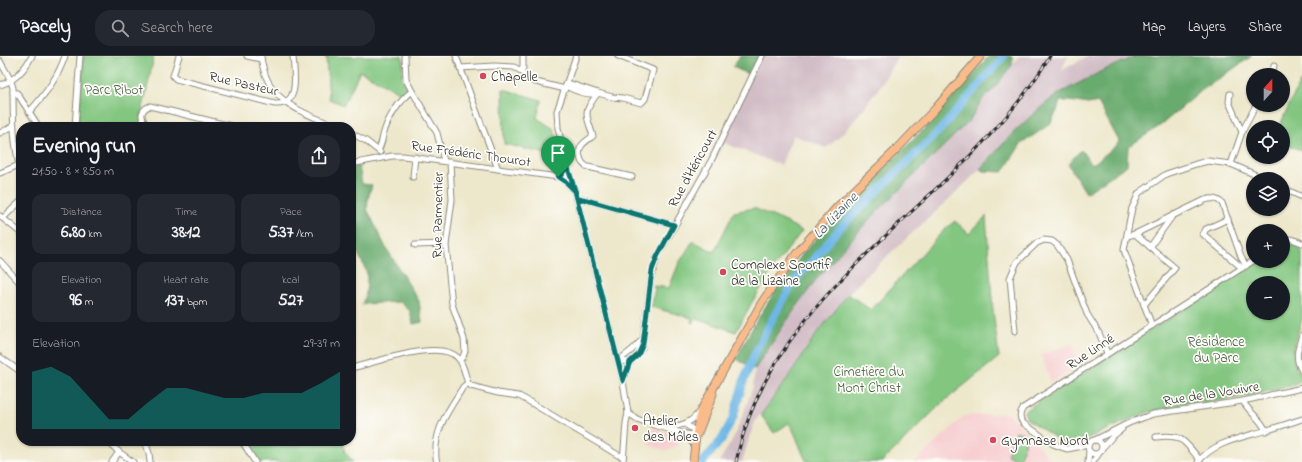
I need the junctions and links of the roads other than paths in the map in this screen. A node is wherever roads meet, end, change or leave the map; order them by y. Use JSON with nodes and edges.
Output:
{"nodes":[{"id":1,"x":32,"y":56,"type":"edge"},
{"id":2,"x":65,"y":56,"type":"edge"},
{"id":3,"x":80,"y":56,"type":"edge"},
{"id":4,"x":179,"y":56,"type":"edge"},
{"id":5,"x":247,"y":56,"type":"edge"},
{"id":6,"x":293,"y":56,"type":"edge"},
{"id":7,"x":405,"y":56,"type":"edge"},
{"id":8,"x":456,"y":56,"type":"edge"},
{"id":9,"x":523,"y":56,"type":"edge"},
{"id":10,"x":576,"y":56,"type":"edge"},
{"id":11,"x":618,"y":56,"type":"edge"},
{"id":12,"x":762,"y":56,"type":"edge"},
{"id":13,"x":981,"y":56,"type":"edge"},
{"id":14,"x":261,"y":58,"type":"edge"},
{"id":15,"x":0,"y":61,"type":"edge"},
{"id":16,"x":460,"y":68,"type":"junction"},
{"id":17,"x":521,"y":71,"type":"junction"},
{"id":18,"x":11,"y":82,"type":"junction"},
{"id":19,"x":0,"y":85,"type":"edge"},
{"id":20,"x":566,"y":86,"type":"junction"},
{"id":21,"x":412,"y":91,"type":"junction"},
{"id":22,"x":13,"y":92,"type":"junction"},
{"id":23,"x":598,"y":94,"type":"junction"},
{"id":24,"x":1230,"y":94,"type":"dead end"},
{"id":25,"x":286,"y":103,"type":"junction"},
{"id":26,"x":29,"y":112,"type":"junction"},
{"id":27,"x":1252,"y":112,"type":"edge"},
{"id":28,"x":36,"y":122,"type":"edge"},
{"id":29,"x":75,"y":122,"type":"edge"},
{"id":30,"x":144,"y":122,"type":"edge"},
{"id":31,"x":215,"y":122,"type":"edge"},
{"id":32,"x":327,"y":122,"type":"edge"},
{"id":33,"x":13,"y":126,"type":"junction"},
{"id":34,"x":0,"y":132,"type":"edge"},
{"id":35,"x":1242,"y":132,"type":"junction"},
{"id":36,"x":356,"y":135,"type":"edge"},
{"id":37,"x":378,"y":150,"type":"junction"},
{"id":38,"x":16,"y":152,"type":"edge"},
{"id":39,"x":415,"y":157,"type":"junction"},
{"id":40,"x":382,"y":158,"type":"junction"},
{"id":41,"x":447,"y":162,"type":"junction"},
{"id":42,"x":356,"y":163,"type":"edge"},
{"id":43,"x":1231,"y":164,"type":"junction"},
{"id":44,"x":567,"y":165,"type":"junction"},
{"id":45,"x":16,"y":166,"type":"edge"},
{"id":46,"x":498,"y":169,"type":"junction"},
{"id":47,"x":1249,"y":172,"type":"edge"},
{"id":48,"x":0,"y":174,"type":"edge"},
{"id":49,"x":413,"y":177,"type":"dead end"},
{"id":50,"x":558,"y":177,"type":"junction"},
{"id":51,"x":570,"y":177,"type":"junction"},
{"id":52,"x":632,"y":177,"type":"dead end"},
{"id":53,"x":575,"y":191,"type":"junction"},
{"id":54,"x":1290,"y":191,"type":"edge"},
{"id":55,"x":1302,"y":197,"type":"edge"},
{"id":56,"x":578,"y":200,"type":"junction"},
{"id":57,"x":16,"y":205,"type":"edge"},
{"id":58,"x":1174,"y":214,"type":"junction"},
{"id":59,"x":1,"y":217,"type":"edge"},
{"id":60,"x":1228,"y":219,"type":"junction"},
{"id":61,"x":674,"y":225,"type":"junction"},
{"id":62,"x":16,"y":229,"type":"edge"},
{"id":63,"x":1134,"y":234,"type":"junction"},
{"id":64,"x":1127,"y":236,"type":"junction"},
{"id":65,"x":1290,"y":239,"type":"edge"},
{"id":66,"x":446,"y":244,"type":"junction"},
{"id":67,"x":1302,"y":244,"type":"edge"},
{"id":68,"x":415,"y":245,"type":"dead end"},
{"id":69,"x":1150,"y":247,"type":"junction"},
{"id":70,"x":0,"y":261,"type":"edge"},
{"id":71,"x":1244,"y":267,"type":"junction"},
{"id":72,"x":16,"y":279,"type":"edge"},
{"id":73,"x":1144,"y":305,"type":"junction"},
{"id":74,"x":1152,"y":326,"type":"junction"},
{"id":75,"x":1015,"y":331,"type":"dead end"},
{"id":76,"x":1302,"y":335,"type":"edge"},
{"id":77,"x":642,"y":339,"type":"junction"},
{"id":78,"x":615,"y":349,"type":"junction"},
{"id":79,"x":628,"y":353,"type":"junction"},
{"id":80,"x":1107,"y":353,"type":"junction"},
{"id":81,"x":0,"y":357,"type":"edge"},
{"id":82,"x":460,"y":359,"type":"junction"},
{"id":83,"x":618,"y":361,"type":"junction"},
{"id":84,"x":630,"y":362,"type":"junction"},
{"id":85,"x":356,"y":367,"type":"edge"},
{"id":86,"x":16,"y":368,"type":"edge"},
{"id":87,"x":1302,"y":371,"type":"edge"},
{"id":88,"x":720,"y":378,"type":"junction"},
{"id":89,"x":623,"y":381,"type":"junction"},
{"id":90,"x":468,"y":383,"type":"junction"},
{"id":91,"x":1300,"y":388,"type":"edge"},
{"id":92,"x":1243,"y":401,"type":"junction"},
{"id":93,"x":701,"y":410,"type":"junction"},
{"id":94,"x":628,"y":413,"type":"junction"},
{"id":95,"x":1302,"y":419,"type":"edge"},
{"id":96,"x":1129,"y":423,"type":"junction"},
{"id":97,"x":686,"y":425,"type":"junction"},
{"id":98,"x":667,"y":428,"type":"junction"},
{"id":99,"x":1266,"y":431,"type":"junction"},
{"id":100,"x":685,"y":434,"type":"junction"},
{"id":101,"x":697,"y":435,"type":"junction"},
{"id":102,"x":1156,"y":437,"type":"dead end"},
{"id":103,"x":1095,"y":440,"type":"junction"},
{"id":104,"x":112,"y":446,"type":"edge"},
{"id":105,"x":147,"y":446,"type":"edge"},
{"id":106,"x":245,"y":446,"type":"edge"},
{"id":107,"x":695,"y":446,"type":"junction"},
{"id":108,"x":1089,"y":448,"type":"junction"},
{"id":109,"x":1101,"y":450,"type":"junction"},
{"id":110,"x":119,"y":452,"type":"junction"},
{"id":111,"x":623,"y":456,"type":"junction"},
{"id":112,"x":1199,"y":461,"type":"edge"},
{"id":113,"x":112,"y":462,"type":"edge"},
{"id":114,"x":133,"y":462,"type":"edge"},
{"id":115,"x":150,"y":462,"type":"edge"},
{"id":116,"x":255,"y":462,"type":"edge"},
{"id":117,"x":437,"y":462,"type":"edge"},
{"id":118,"x":623,"y":462,"type":"edge"},
{"id":119,"x":693,"y":462,"type":"edge"},
{"id":120,"x":1088,"y":462,"type":"edge"},
{"id":121,"x":1093,"y":462,"type":"edge"}],
"edges":[{"from":1,"to":18,"type":"street"},
{"from":2,"to":26,"type":"street"},
{"from":3,"to":29,"type":"street"},
{"from":4,"to":25,"type":"street","name":"Rue Pasteur"},
{"from":5,"to":14,"type":"street"},
{"from":6,"to":25,"type":"street"},
{"from":7,"to":21,"type":"street","name":"Rue Parmentier"},
{"from":8,"to":16,"type":"street"},
{"from":9,"to":17,"type":"street"},
{"from":10,"to":20,"type":"street"},
{"from":11,"to":23,"type":"street"},
{"from":12,"to":61,"type":"street","name":"Rue d'Héricourt"},
{"from":13,"to":88,"type":"main road"},
{"from":14,"to":25,"type":"street"},
{"from":15,"to":18,"type":"street"},
{"from":16,"to":17,"type":"street"},
{"from":16,"to":46,"type":"street"},
{"from":17,"to":20,"type":"street"},
{"from":18,"to":19,"type":"street"},
{"from":18,"to":22,"type":"street"},
{"from":20,"to":23,"type":"street"},
{"from":20,"to":44,"type":"street"},
{"from":21,"to":37,"type":"street"},
{"from":21,"to":41,"type":"street","name":"Rue Parmentier"},
{"from":22,"to":26,"type":"street"},
{"from":22,"to":33,"type":"street"},
{"from":23,"to":52,"type":"street"},
{"from":24,"to":35,"type":"street"},
{"from":25,"to":32,"type":"street"},
{"from":26,"to":28,"type":"street"},
{"from":27,"to":35,"type":"street"},
{"from":30,"to":31,"type":"street"},
{"from":33,"to":34,"type":"street"},
{"from":33,"to":38,"type":"street"},
{"from":35,"to":43,"type":"street"},
{"from":36,"to":37,"type":"street"},
{"from":37,"to":40,"type":"street"},
{"from":39,"to":40,"type":"street","name":"Rue Frédéric Thourot"},
{"from":39,"to":41,"type":"street","name":"Rue Frédéric Thourot"},
{"from":39,"to":49,"type":"street"},
{"from":40,"to":42,"type":"street","name":"Rue Frédéric Thourot"},
{"from":41,"to":46,"type":"street","name":"Rue Frédéric Thourot"},
{"from":41,"to":66,"type":"street","name":"Rue Parmentier"},
{"from":43,"to":47,"type":"street"},
{"from":43,"to":64,"type":"street"},
{"from":44,"to":50,"type":"street"},
{"from":44,"to":51,"type":"street"},
{"from":45,"to":48,"type":"street"},
{"from":46,"to":50,"type":"street","name":"Rue Frédéric Thourot"},
{"from":50,"to":51,"type":"street","name":"Rue Frédéric Thourot"},
{"from":50,"to":53,"type":"street"},
{"from":51,"to":53,"type":"street"},
{"from":53,"to":56,"type":"street"},
{"from":54,"to":55,"type":"street"},
{"from":56,"to":61,"type":"street"},
{"from":56,"to":78,"type":"street"},
{"from":57,"to":59,"type":"street"},
{"from":58,"to":60,"type":"street"},
{"from":58,"to":63,"type":"street"},
{"from":58,"to":69,"type":"street"},
{"from":59,"to":62,"type":"street"},
{"from":60,"to":71,"type":"street"},
{"from":60,"to":71,"type":"street"},
{"from":61,"to":77,"type":"street","name":"Rue d'Héricourt"},
{"from":63,"to":64,"type":"street"},
{"from":63,"to":69,"type":"street"},
{"from":64,"to":73,"type":"street"},
{"from":65,"to":67,"type":"street"},
{"from":66,"to":68,"type":"street"},
{"from":66,"to":82,"type":"street","name":"Rue Parmentier"},
{"from":69,"to":73,"type":"street"},
{"from":70,"to":72,"type":"street"},
{"from":71,"to":74,"type":"street","name":"Rue Linné"},
{"from":73,"to":74,"type":"street"},
{"from":74,"to":80,"type":"street","name":"Rue Linné"},
{"from":75,"to":80,"type":"street"},
{"from":76,"to":87,"type":"street"},
{"from":77,"to":79,"type":"street"},
{"from":77,"to":84,"type":"street","name":"Rue d'Héricourt"},
{"from":78,"to":79,"type":"street"},
{"from":78,"to":83,"type":"street"},
{"from":79,"to":83,"type":"street"},
{"from":80,"to":108,"type":"street","name":"Rue Linné"},
{"from":81,"to":86,"type":"street"},
{"from":82,"to":85,"type":"street"},
{"from":82,"to":90,"type":"street"},
{"from":83,"to":84,"type":"street"},
{"from":83,"to":89,"type":"street"},
{"from":84,"to":89,"type":"street","name":"Rue d'Héricourt"},
{"from":88,"to":93,"type":"main road"},
{"from":88,"to":101,"type":"main road"},
{"from":89,"to":94,"type":"street"},
{"from":90,"to":111,"type":"street"},
{"from":90,"to":117,"type":"street"},
{"from":91,"to":92,"type":"street","name":"Rue de la Vouivre"},
{"from":92,"to":96,"type":"street","name":"Rue de la Vouivre"},
{"from":92,"to":99,"type":"street"},
{"from":93,"to":97,"type":"street"},
{"from":93,"to":101,"type":"main road"},
{"from":94,"to":98,"type":"street"},
{"from":94,"to":111,"type":"street"},
{"from":95,"to":99,"type":"street"},
{"from":96,"to":103,"type":"street","name":"Rue de la Vouivre"},
{"from":96,"to":109,"type":"street","name":"Rue de la Vouivre"},
{"from":97,"to":98,"type":"street"},
{"from":97,"to":101,"type":"street"},
{"from":98,"to":100,"type":"street"},
{"from":99,"to":112,"type":"street"},
{"from":100,"to":101,"type":"street"},
{"from":100,"to":107,"type":"street"},
{"from":101,"to":107,"type":"main road"},
{"from":102,"to":112,"type":"street"},
{"from":103,"to":108,"type":"street"},
{"from":103,"to":109,"type":"street"},
{"from":104,"to":110,"type":"street"},
{"from":105,"to":115,"type":"street"},
{"from":106,"to":116,"type":"street"},
{"from":107,"to":119,"type":"main road"},
{"from":108,"to":109,"type":"street"},
{"from":108,"to":120,"type":"street"},
{"from":109,"to":121,"type":"street","name":"Rue de la Vouivre"},
{"from":110,"to":113,"type":"street"},
{"from":110,"to":114,"type":"street"},
{"from":111,"to":118,"type":"street"}]}
